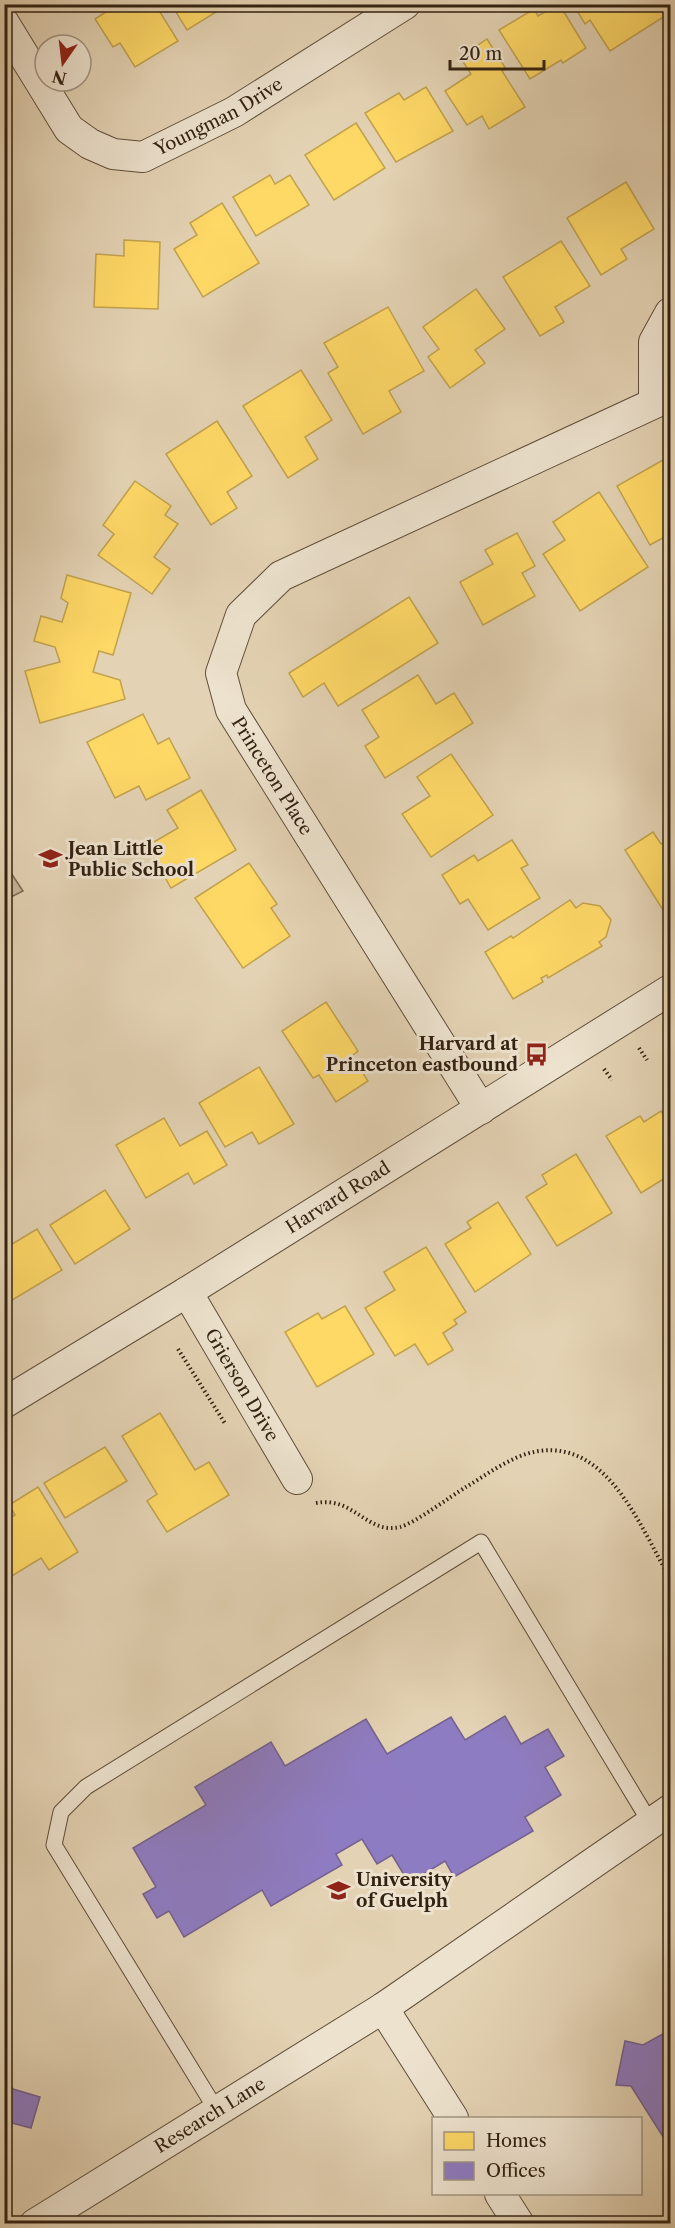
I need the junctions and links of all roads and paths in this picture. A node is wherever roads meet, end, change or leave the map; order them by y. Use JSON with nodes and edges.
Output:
{"nodes":[{"id":1,"x":405,"y":4,"type":"edge"},
{"id":2,"x":4,"y":23,"type":"edge"},
{"id":3,"x":670,"y":313,"type":"edge"},
{"id":4,"x":662,"y":400,"type":"edge"},
{"id":5,"x":670,"y":990,"type":"edge"},
{"id":6,"x":639,"y":1048,"type":"dead end"},
{"id":7,"x":646,"y":1060,"type":"dead end"},
{"id":8,"x":604,"y":1069,"type":"dead end"},
{"id":9,"x":612,"y":1080,"type":"dead end"},
{"id":10,"x":481,"y":1109,"type":"junction"},
{"id":11,"x":188,"y":1292,"type":"junction"},
{"id":12,"x":4,"y":1403,"type":"edge"},
{"id":13,"x":304,"y":1492,"type":"joint"},
{"id":14,"x":670,"y":1578,"type":"edge"},
{"id":15,"x":661,"y":1817,"type":"edge"},
{"id":16,"x":383,"y":2008,"type":"junction"},
{"id":17,"x":217,"y":2111,"type":"junction"},
{"id":18,"x":452,"y":2117,"type":"edge"},
{"id":19,"x":501,"y":2195,"type":"edge"},
{"id":20,"x":35,"y":2223,"type":"edge"},
{"id":21,"x":519,"y":2223,"type":"edge"}],
"edges":[{"from":1,"to":2,"type":"street","name":"Youngman Drive"},
{"from":3,"to":4,"type":"street","name":"Princeton Place"},
{"from":4,"to":10,"type":"street","name":"Princeton Place"},
{"from":5,"to":10,"type":"street","name":"Harvard Road"},
{"from":6,"to":7,"type":"path"},
{"from":8,"to":9,"type":"path"},
{"from":10,"to":11,"type":"street","name":"Harvard Road"},
{"from":11,"to":12,"type":"street","name":"Harvard Road"},
{"from":11,"to":13,"type":"street","name":"Grierson Drive"},
{"from":13,"to":14,"type":"path"},
{"from":15,"to":16,"type":"street","name":"Research Lane"},
{"from":15,"to":17,"type":"lane"},
{"from":16,"to":17,"type":"street","name":"Research Lane"},
{"from":16,"to":18,"type":"street"},
{"from":17,"to":20,"type":"street","name":"Research Lane"},
{"from":19,"to":21,"type":"street"}]}
